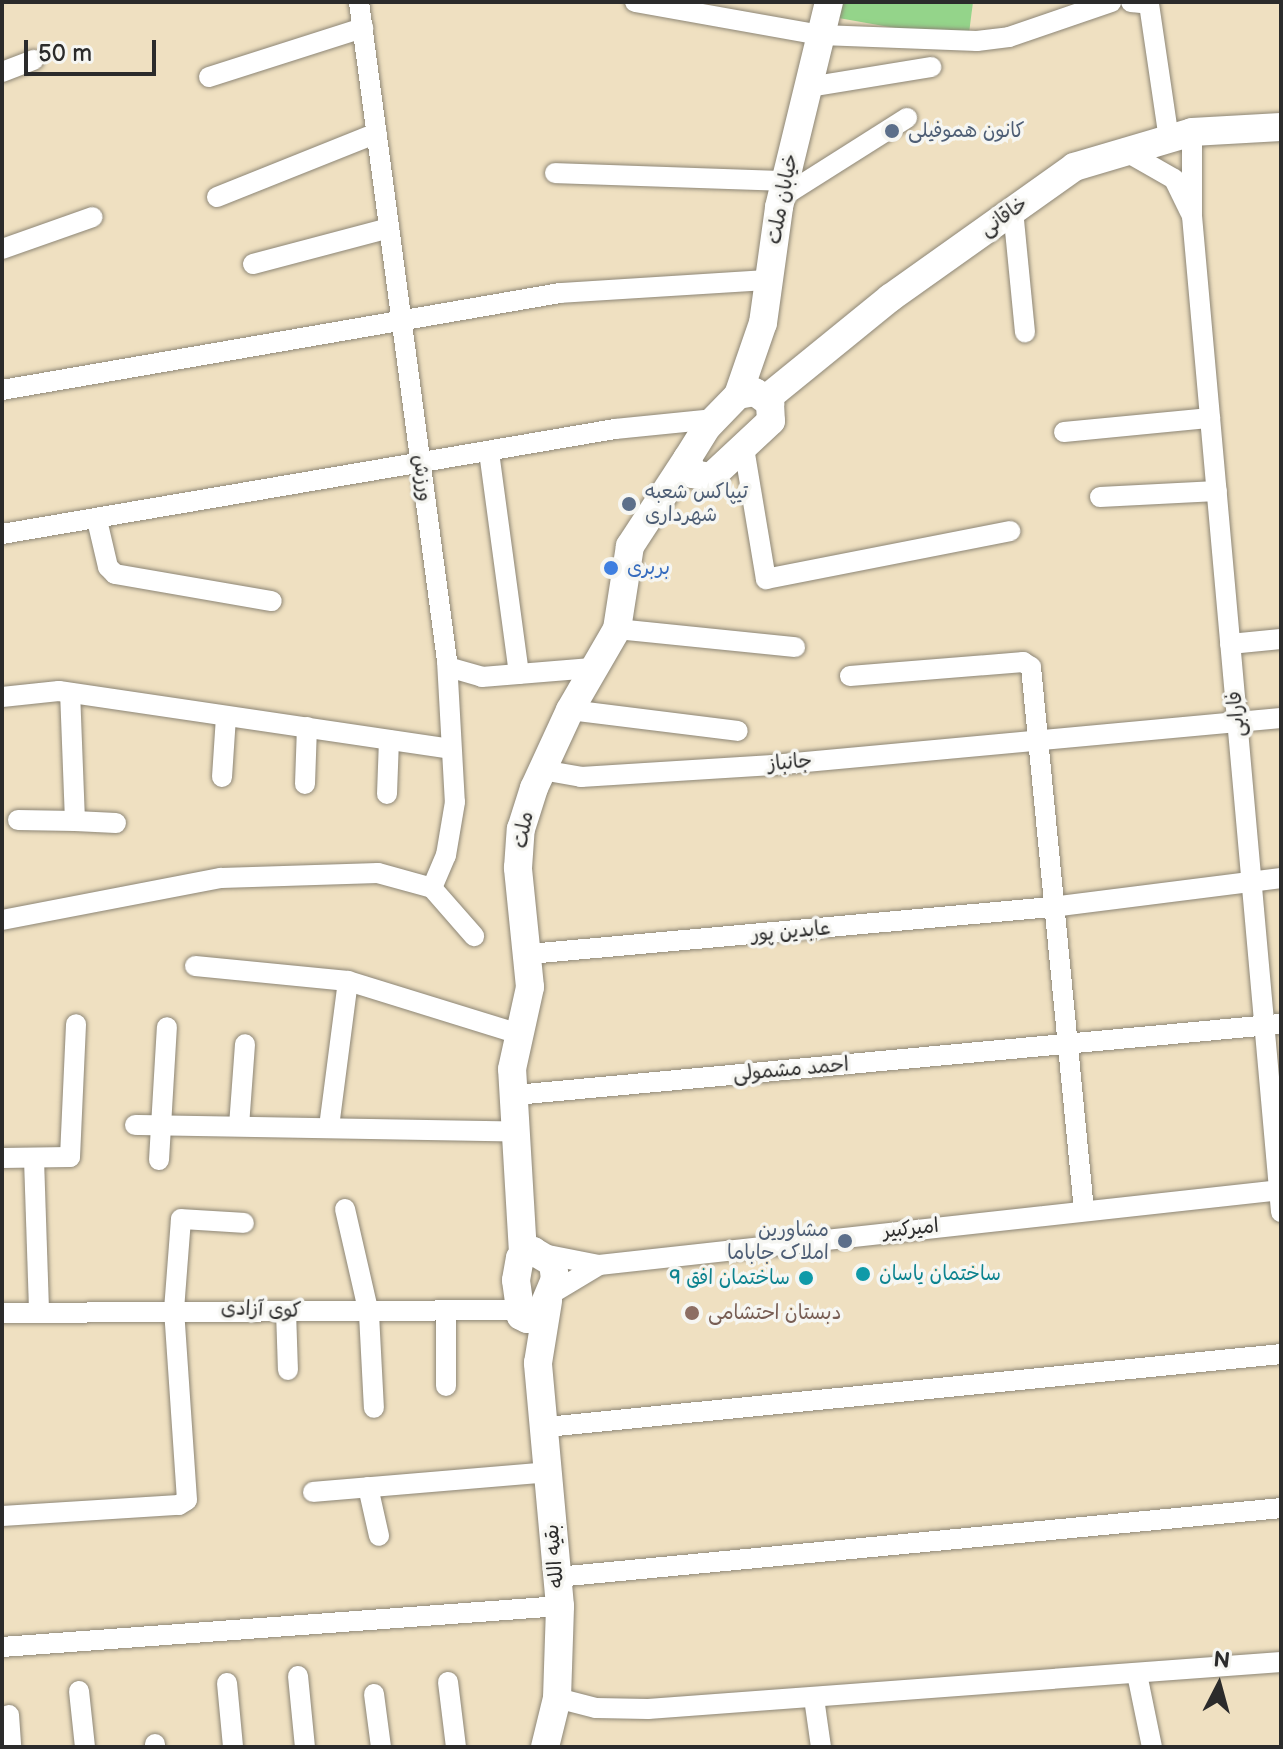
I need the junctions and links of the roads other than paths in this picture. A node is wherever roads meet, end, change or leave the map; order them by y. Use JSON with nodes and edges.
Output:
{"nodes":[{"id":1,"x":359,"y":2,"type":"edge"},
{"id":2,"x":635,"y":2,"type":"edge"},
{"id":3,"x":829,"y":2,"type":"edge"},
{"id":4,"x":1111,"y":2,"type":"edge"},
{"id":5,"x":1131,"y":2,"type":"edge"},
{"id":6,"x":363,"y":28,"type":"junction"},
{"id":7,"x":821,"y":35,"type":"junction"},
{"id":8,"x":34,"y":60,"type":"dead end"},
{"id":9,"x":931,"y":67,"type":"dead end"},
{"id":10,"x":2,"y":72,"type":"edge"},
{"id":11,"x":209,"y":77,"type":"dead end"},
{"id":12,"x":809,"y":87,"type":"junction"},
{"id":13,"x":907,"y":118,"type":"dead end"},
{"id":14,"x":1281,"y":127,"type":"edge"},
{"id":15,"x":377,"y":133,"type":"junction"},
{"id":16,"x":1181,"y":136,"type":"junction"},
{"id":17,"x":1125,"y":151,"type":"junction"},
{"id":18,"x":555,"y":173,"type":"dead end"},
{"id":19,"x":784,"y":189,"type":"junction"},
{"id":20,"x":217,"y":197,"type":"dead end"},
{"id":21,"x":1013,"y":210,"type":"junction"},
{"id":22,"x":1192,"y":216,"type":"junction"},
{"id":23,"x":93,"y":217,"type":"dead end"},
{"id":24,"x":389,"y":228,"type":"junction"},
{"id":25,"x":2,"y":249,"type":"edge"},
{"id":26,"x":253,"y":264,"type":"dead end"},
{"id":27,"x":769,"y":280,"type":"junction"},
{"id":28,"x":401,"y":318,"type":"junction"},
{"id":29,"x":1025,"y":332,"type":"dead end"},
{"id":30,"x":2,"y":390,"type":"edge"},
{"id":31,"x":738,"y":395,"type":"junction"},
{"id":32,"x":767,"y":398,"type":"junction"},
{"id":33,"x":1210,"y":418,"type":"junction"},
{"id":34,"x":715,"y":419,"type":"junction"},
{"id":35,"x":1064,"y":432,"type":"dead end"},
{"id":36,"x":744,"y":448,"type":"junction"},
{"id":37,"x":489,"y":452,"type":"junction"},
{"id":38,"x":687,"y":459,"type":"junction"},
{"id":39,"x":420,"y":465,"type":"junction"},
{"id":40,"x":711,"y":477,"type":"junction"},
{"id":41,"x":1217,"y":491,"type":"junction"},
{"id":42,"x":1100,"y":497,"type":"dead end"},
{"id":43,"x":652,"y":507,"type":"junction"},
{"id":44,"x":97,"y":520,"type":"junction"},
{"id":45,"x":1010,"y":531,"type":"dead end"},
{"id":46,"x":2,"y":534,"type":"edge"},
{"id":47,"x":272,"y":601,"type":"dead end"},
{"id":48,"x":617,"y":629,"type":"junction"},
{"id":49,"x":1281,"y":639,"type":"edge"},
{"id":50,"x":1230,"y":644,"type":"junction"},
{"id":51,"x":795,"y":647,"type":"dead end"},
{"id":52,"x":448,"y":667,"type":"junction"},
{"id":53,"x":592,"y":668,"type":"junction"},
{"id":54,"x":519,"y":674,"type":"junction"},
{"id":55,"x":850,"y":676,"type":"dead end"},
{"id":56,"x":70,"y":693,"type":"junction"},
{"id":57,"x":2,"y":697,"type":"edge"},
{"id":58,"x":570,"y":710,"type":"junction"},
{"id":59,"x":226,"y":716,"type":"junction"},
{"id":60,"x":1281,"y":718,"type":"edge"},
{"id":61,"x":1237,"y":724,"type":"junction"},
{"id":62,"x":307,"y":727,"type":"junction"},
{"id":63,"x":738,"y":731,"type":"dead end"},
{"id":64,"x":389,"y":740,"type":"junction"},
{"id":65,"x":1038,"y":742,"type":"junction"},
{"id":66,"x":451,"y":749,"type":"junction"},
{"id":67,"x":542,"y":770,"type":"junction"},
{"id":68,"x":222,"y":777,"type":"dead end"},
{"id":69,"x":305,"y":784,"type":"dead end"},
{"id":70,"x":387,"y":794,"type":"dead end"},
{"id":71,"x":18,"y":820,"type":"dead end"},
{"id":72,"x":75,"y":821,"type":"junction"},
{"id":73,"x":116,"y":823,"type":"dead end"},
{"id":74,"x":1281,"y":878,"type":"edge"},
{"id":75,"x":1252,"y":882,"type":"junction"},
{"id":76,"x":432,"y":888,"type":"junction"},
{"id":77,"x":1052,"y":907,"type":"junction"},
{"id":78,"x":2,"y":920,"type":"edge"},
{"id":79,"x":474,"y":936,"type":"dead end"},
{"id":80,"x":529,"y":954,"type":"junction"},
{"id":81,"x":195,"y":966,"type":"dead end"},
{"id":82,"x":348,"y":981,"type":"junction"},
{"id":83,"x":76,"y":1024,"type":"dead end"},
{"id":84,"x":1273,"y":1024,"type":"edge"},
{"id":85,"x":167,"y":1027,"type":"dead end"},
{"id":86,"x":519,"y":1034,"type":"junction"},
{"id":87,"x":245,"y":1044,"type":"dead end"},
{"id":88,"x":1067,"y":1046,"type":"junction"},
{"id":89,"x":515,"y":1095,"type":"junction"},
{"id":90,"x":135,"y":1125,"type":"dead end"},
{"id":91,"x":162,"y":1125,"type":"junction"},
{"id":92,"x":239,"y":1126,"type":"junction"},
{"id":93,"x":329,"y":1127,"type":"junction"},
{"id":94,"x":518,"y":1132,"type":"junction"},
{"id":95,"x":2,"y":1158,"type":"edge"},
{"id":96,"x":34,"y":1159,"type":"junction"},
{"id":97,"x":159,"y":1160,"type":"dead end"},
{"id":98,"x":1280,"y":1190,"type":"edge"},
{"id":99,"x":345,"y":1209,"type":"dead end"},
{"id":100,"x":1084,"y":1210,"type":"junction"},
{"id":101,"x":1281,"y":1212,"type":"edge"},
{"id":102,"x":244,"y":1223,"type":"dead end"},
{"id":103,"x":535,"y":1253,"type":"junction"},
{"id":104,"x":599,"y":1265,"type":"junction"},
{"id":105,"x":549,"y":1298,"type":"junction"},
{"id":106,"x":174,"y":1310,"type":"junction"},
{"id":107,"x":286,"y":1311,"type":"junction"},
{"id":108,"x":39,"y":1312,"type":"junction"},
{"id":109,"x":2,"y":1313,"type":"edge"},
{"id":110,"x":446,"y":1313,"type":"junction"},
{"id":111,"x":520,"y":1313,"type":"junction"},
{"id":112,"x":369,"y":1314,"type":"junction"},
{"id":113,"x":1281,"y":1354,"type":"edge"},
{"id":114,"x":538,"y":1363,"type":"junction"},
{"id":115,"x":288,"y":1370,"type":"dead end"},
{"id":116,"x":446,"y":1386,"type":"dead end"},
{"id":117,"x":374,"y":1408,"type":"dead end"},
{"id":118,"x":546,"y":1427,"type":"junction"},
{"id":119,"x":549,"y":1472,"type":"junction"},
{"id":120,"x":368,"y":1487,"type":"junction"},
{"id":121,"x":313,"y":1492,"type":"dead end"},
{"id":122,"x":1281,"y":1508,"type":"edge"},
{"id":123,"x":2,"y":1516,"type":"edge"},
{"id":124,"x":379,"y":1536,"type":"dead end"},
{"id":125,"x":557,"y":1577,"type":"junction"},
{"id":126,"x":560,"y":1606,"type":"junction"},
{"id":127,"x":2,"y":1647,"type":"edge"},
{"id":128,"x":1281,"y":1662,"type":"edge"},
{"id":129,"x":1137,"y":1674,"type":"junction"},
{"id":130,"x":298,"y":1676,"type":"dead end"},
{"id":131,"x":448,"y":1682,"type":"dead end"},
{"id":132,"x":227,"y":1683,"type":"dead end"},
{"id":133,"x":79,"y":1691,"type":"dead end"},
{"id":134,"x":374,"y":1694,"type":"dead end"},
{"id":135,"x":557,"y":1698,"type":"junction"},
{"id":136,"x":814,"y":1698,"type":"junction"},
{"id":137,"x":9,"y":1715,"type":"dead end"},
{"id":138,"x":11,"y":1747,"type":"edge"},
{"id":139,"x":85,"y":1747,"type":"edge"},
{"id":140,"x":233,"y":1747,"type":"edge"},
{"id":141,"x":305,"y":1747,"type":"edge"},
{"id":142,"x":381,"y":1747,"type":"edge"},
{"id":143,"x":456,"y":1747,"type":"edge"},
{"id":144,"x":545,"y":1747,"type":"edge"},
{"id":145,"x":821,"y":1747,"type":"edge"},
{"id":146,"x":1152,"y":1747,"type":"edge"}],
"edges":[{"from":1,"to":6,"type":"street","name":"ورزش"},
{"from":2,"to":7,"type":"street"},
{"from":3,"to":7,"type":"main road","name":"خیابان ملت"},
{"from":4,"to":7,"type":"street"},
{"from":5,"to":16,"type":"street","name":"فارابی"},
{"from":6,"to":11,"type":"street"},
{"from":6,"to":15,"type":"street","name":"ورزش"},
{"from":7,"to":12,"type":"main road","name":"خیابان ملت"},
{"from":8,"to":10,"type":"street"},
{"from":9,"to":12,"type":"street"},
{"from":12,"to":19,"type":"main road","name":"خیابان ملت"},
{"from":13,"to":19,"type":"street"},
{"from":14,"to":16,"type":"main road","name":"خاقانی"},
{"from":15,"to":20,"type":"street"},
{"from":15,"to":24,"type":"street","name":"ورزش"},
{"from":16,"to":17,"type":"main road","name":"خاقانی"},
{"from":16,"to":22,"type":"street","name":"فارابی"},
{"from":17,"to":21,"type":"main road","name":"خاقانی"},
{"from":17,"to":22,"type":"street","name":"فارابی"},
{"from":18,"to":19,"type":"street"},
{"from":19,"to":27,"type":"main road","name":"خیابان ملت"},
{"from":21,"to":29,"type":"street"},
{"from":21,"to":32,"type":"main road","name":"خاقانی"},
{"from":22,"to":33,"type":"street","name":"فارابی"},
{"from":23,"to":25,"type":"street"},
{"from":24,"to":26,"type":"street"},
{"from":24,"to":28,"type":"street","name":"ورزش"},
{"from":27,"to":28,"type":"street"},
{"from":27,"to":31,"type":"main road","name":"خیابان ملت"},
{"from":28,"to":30,"type":"street"},
{"from":28,"to":39,"type":"street","name":"ورزش"},
{"from":31,"to":32,"type":"main road"},
{"from":31,"to":34,"type":"main road","name":"ملت"},
{"from":32,"to":36,"type":"main road"},
{"from":33,"to":35,"type":"street"},
{"from":33,"to":41,"type":"street","name":"فارابی"},
{"from":34,"to":37,"type":"street"},
{"from":34,"to":38,"type":"main road","name":"ملت"},
{"from":36,"to":40,"type":"main road"},
{"from":36,"to":45,"type":"street"},
{"from":37,"to":39,"type":"street"},
{"from":37,"to":54,"type":"street"},
{"from":38,"to":40,"type":"main road"},
{"from":38,"to":43,"type":"main road","name":"ملت"},
{"from":39,"to":44,"type":"street"},
{"from":39,"to":52,"type":"street","name":"ورزش"},
{"from":40,"to":43,"type":"main road"},
{"from":41,"to":42,"type":"street"},
{"from":41,"to":50,"type":"street","name":"فارابی"},
{"from":43,"to":48,"type":"main road","name":"ملت"},
{"from":44,"to":46,"type":"street"},
{"from":44,"to":47,"type":"street"},
{"from":48,"to":51,"type":"street"},
{"from":48,"to":53,"type":"main road","name":"ملت"},
{"from":49,"to":50,"type":"street"},
{"from":50,"to":61,"type":"street","name":"فارابی"},
{"from":52,"to":54,"type":"street"},
{"from":52,"to":66,"type":"street","name":"ورزش"},
{"from":53,"to":54,"type":"street"},
{"from":53,"to":58,"type":"main road","name":"ملت"},
{"from":55,"to":65,"type":"street"},
{"from":56,"to":57,"type":"street"},
{"from":56,"to":59,"type":"street"},
{"from":56,"to":72,"type":"street"},
{"from":58,"to":63,"type":"street"},
{"from":58,"to":67,"type":"main road","name":"ملت"},
{"from":59,"to":62,"type":"street"},
{"from":59,"to":68,"type":"street"},
{"from":60,"to":61,"type":"street","name":"جانباز"},
{"from":61,"to":65,"type":"street","name":"جانباز"},
{"from":61,"to":75,"type":"street","name":"فارابی"},
{"from":62,"to":64,"type":"street"},
{"from":62,"to":69,"type":"street"},
{"from":64,"to":66,"type":"street"},
{"from":64,"to":70,"type":"street"},
{"from":65,"to":67,"type":"street","name":"جانباز"},
{"from":65,"to":77,"type":"street"},
{"from":66,"to":76,"type":"street","name":"ورزش"},
{"from":67,"to":80,"type":"main road","name":"ملت"},
{"from":71,"to":72,"type":"street"},
{"from":72,"to":73,"type":"street"},
{"from":74,"to":75,"type":"street","name":"عابدین پور"},
{"from":75,"to":77,"type":"street","name":"عابدین پور"},
{"from":75,"to":84,"type":"street","name":"فارابی"},
{"from":76,"to":78,"type":"street"},
{"from":76,"to":79,"type":"street"},
{"from":77,"to":80,"type":"street","name":"عابدین پور"},
{"from":77,"to":88,"type":"street"},
{"from":80,"to":86,"type":"main road","name":"ملت"},
{"from":81,"to":82,"type":"street"},
{"from":82,"to":86,"type":"street"},
{"from":82,"to":93,"type":"street"},
{"from":83,"to":96,"type":"street"},
{"from":84,"to":88,"type":"street","name":"احمد مشمولی"},
{"from":84,"to":98,"type":"street","name":"فارابی"},
{"from":85,"to":91,"type":"street"},
{"from":86,"to":89,"type":"main road","name":"ملت"},
{"from":87,"to":92,"type":"street"},
{"from":88,"to":89,"type":"street","name":"احمد مشمولی"},
{"from":88,"to":100,"type":"street"},
{"from":89,"to":94,"type":"main road","name":"ملت"},
{"from":90,"to":91,"type":"street"},
{"from":91,"to":92,"type":"street"},
{"from":91,"to":97,"type":"street"},
{"from":92,"to":93,"type":"street"},
{"from":93,"to":94,"type":"street"},
{"from":94,"to":103,"type":"main road","name":"ملت"},
{"from":95,"to":96,"type":"street"},
{"from":96,"to":108,"type":"street"},
{"from":98,"to":100,"type":"street","name":"امیرکبیر"},
{"from":98,"to":101,"type":"street","name":"فارابی"},
{"from":99,"to":112,"type":"street"},
{"from":100,"to":104,"type":"street","name":"امیرکبیر"},
{"from":102,"to":106,"type":"street"},
{"from":103,"to":104,"type":"street","name":"امیرکبیر"},
{"from":103,"to":105,"type":"main road","name":"ملت"},
{"from":103,"to":111,"type":"main road"},
{"from":104,"to":105,"type":"street"},
{"from":105,"to":111,"type":"main road"},
{"from":105,"to":114,"type":"main road","name":"ملت"},
{"from":106,"to":107,"type":"street","name":"کوی آزادی"},
{"from":106,"to":108,"type":"street","name":"کوی آزادی"},
{"from":106,"to":123,"type":"street"},
{"from":107,"to":112,"type":"street","name":"کوی آزادی"},
{"from":107,"to":115,"type":"street"},
{"from":108,"to":109,"type":"street","name":"کوی آزادی"},
{"from":110,"to":111,"type":"street","name":"کوی آزادی"},
{"from":110,"to":112,"type":"street","name":"کوی آزادی"},
{"from":110,"to":116,"type":"street"},
{"from":111,"to":114,"type":"main road"},
{"from":112,"to":117,"type":"street"},
{"from":113,"to":118,"type":"street"},
{"from":114,"to":118,"type":"main road","name":"بقیه الله"},
{"from":118,"to":119,"type":"main road","name":"بقیه الله"},
{"from":119,"to":120,"type":"street"},
{"from":119,"to":125,"type":"main road","name":"بقیه الله"},
{"from":120,"to":121,"type":"street"},
{"from":120,"to":124,"type":"street"},
{"from":122,"to":125,"type":"street"},
{"from":125,"to":126,"type":"main road","name":"بقیه الله"},
{"from":126,"to":127,"type":"street"},
{"from":126,"to":135,"type":"main road","name":"بقیه الله"},
{"from":128,"to":129,"type":"street"},
{"from":129,"to":136,"type":"street"},
{"from":129,"to":146,"type":"street"},
{"from":130,"to":141,"type":"street"},
{"from":131,"to":143,"type":"street"},
{"from":132,"to":140,"type":"street"},
{"from":133,"to":139,"type":"street"},
{"from":134,"to":142,"type":"street"},
{"from":135,"to":136,"type":"street"},
{"from":135,"to":144,"type":"main road","name":"بقیه الله"},
{"from":136,"to":145,"type":"street"},
{"from":137,"to":138,"type":"street"}]}
